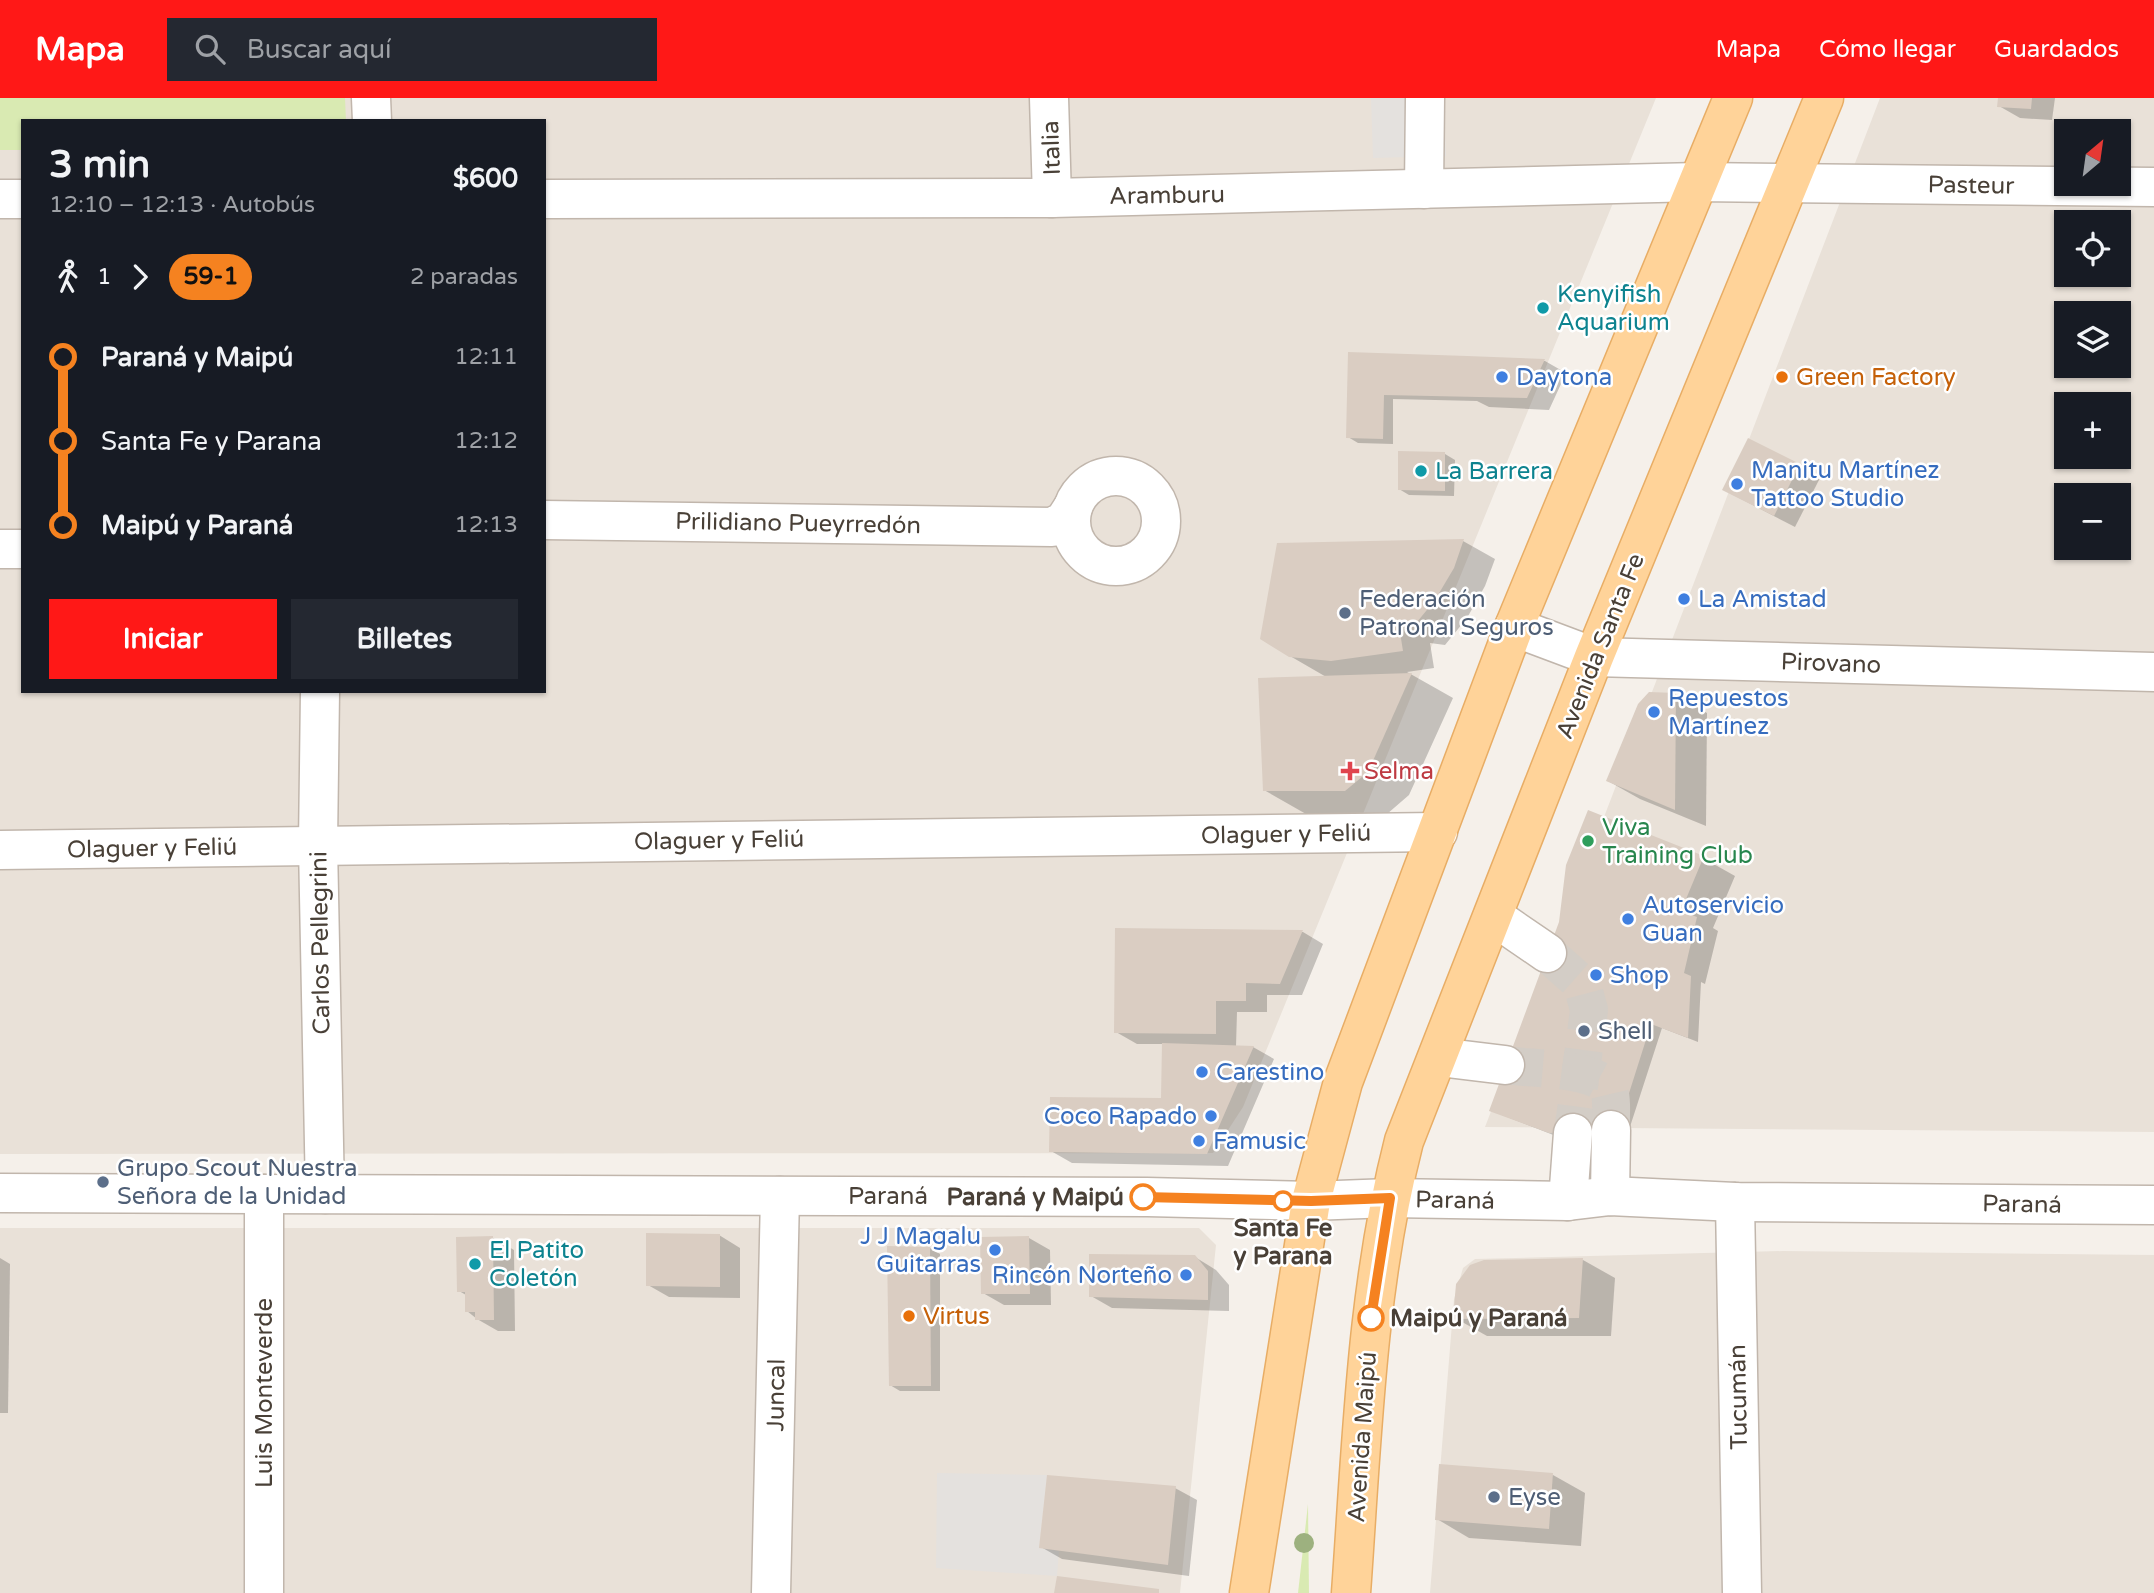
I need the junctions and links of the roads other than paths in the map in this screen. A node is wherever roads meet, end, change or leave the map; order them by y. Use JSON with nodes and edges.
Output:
{"nodes":[{"id":1,"x":371,"y":98,"type":"edge"},
{"id":2,"x":1049,"y":98,"type":"edge"},
{"id":3,"x":1425,"y":98,"type":"edge"},
{"id":4,"x":1733,"y":98,"type":"edge"},
{"id":5,"x":1824,"y":98,"type":"edge"},
{"id":6,"x":372,"y":119,"type":"edge"},
{"id":7,"x":1698,"y":182,"type":"junction"},
{"id":8,"x":1789,"y":183,"type":"junction"},
{"id":9,"x":2154,"y":187,"type":"edge"},
{"id":10,"x":1424,"y":189,"type":"junction"},
{"id":11,"x":1052,"y":198,"type":"junction"},
{"id":12,"x":0,"y":199,"type":"edge"},
{"id":13,"x":21,"y":199,"type":"edge"},
{"id":14,"x":546,"y":199,"type":"edge"},
{"id":15,"x":546,"y":520,"type":"edge"},
{"id":16,"x":1068,"y":527,"type":"dead end"},
{"id":17,"x":0,"y":549,"type":"edge"},
{"id":18,"x":21,"y":549,"type":"edge"},
{"id":19,"x":1514,"y":627,"type":"junction"},
{"id":20,"x":1594,"y":657,"type":"junction"},
{"id":21,"x":2154,"y":672,"type":"edge"},
{"id":22,"x":320,"y":693,"type":"edge"},
{"id":23,"x":1438,"y":832,"type":"junction"},
{"id":24,"x":318,"y":845,"type":"junction"},
{"id":25,"x":0,"y":850,"type":"edge"},
{"id":26,"x":1493,"y":916,"type":"junction"},
{"id":27,"x":1548,"y":953,"type":"tunnel mouth"},
{"id":28,"x":1439,"y":1057,"type":"junction"},
{"id":29,"x":1505,"y":1065,"type":"tunnel mouth"},
{"id":30,"x":1611,"y":1130,"type":"tunnel mouth"},
{"id":31,"x":1573,"y":1133,"type":"tunnel mouth"},
{"id":32,"x":0,"y":1193,"type":"edge"},
{"id":33,"x":264,"y":1194,"type":"junction"},
{"id":34,"x":325,"y":1194,"type":"junction"},
{"id":35,"x":780,"y":1196,"type":"junction"},
{"id":36,"x":1610,"y":1196,"type":"junction"},
{"id":37,"x":1390,"y":1198,"type":"junction"},
{"id":38,"x":1311,"y":1201,"type":"junction"},
{"id":39,"x":1568,"y":1201,"type":"junction"},
{"id":40,"x":1735,"y":1202,"type":"junction"},
{"id":41,"x":2154,"y":1205,"type":"edge"},
{"id":42,"x":264,"y":1593,"type":"edge"},
{"id":43,"x":771,"y":1593,"type":"edge"},
{"id":44,"x":1249,"y":1593,"type":"edge"},
{"id":45,"x":1351,"y":1593,"type":"edge"},
{"id":46,"x":1742,"y":1593,"type":"edge"}],
"edges":[{"from":1,"to":6,"type":"street"},
{"from":2,"to":11,"type":"street","name":"Italia"},
{"from":3,"to":10,"type":"street"},
{"from":4,"to":7,"type":"main road"},
{"from":5,"to":8,"type":"main road","name":"Avenida Santa Fe"},
{"from":7,"to":8,"type":"street","name":"Aramburu"},
{"from":7,"to":10,"type":"street","name":"Aramburu"},
{"from":7,"to":19,"type":"main road"},
{"from":8,"to":9,"type":"street","name":"Pasteur"},
{"from":8,"to":20,"type":"main road","name":"Avenida Santa Fe"},
{"from":10,"to":11,"type":"street","name":"Aramburu"},
{"from":11,"to":14,"type":"street","name":"Aramburu"},
{"from":12,"to":13,"type":"street"},
{"from":15,"to":16,"type":"street","name":"Prilidiano Pueyrredón"},
{"from":17,"to":18,"type":"street"},
{"from":19,"to":20,"type":"street","name":"Pirovano"},
{"from":19,"to":23,"type":"main road"},
{"from":20,"to":21,"type":"street","name":"Pirovano"},
{"from":20,"to":26,"type":"main road","name":"Avenida Santa Fe"},
{"from":22,"to":24,"type":"street","name":"Carlos Pellegrini"},
{"from":23,"to":24,"type":"street","name":"Olaguer y Feliú"},
{"from":23,"to":38,"type":"main road"},
{"from":24,"to":25,"type":"street","name":"Olaguer y Feliú"},
{"from":24,"to":34,"type":"street","name":"Carlos Pellegrini"},
{"from":26,"to":27,"type":"street"},
{"from":26,"to":28,"type":"main road","name":"Avenida Santa Fe"},
{"from":28,"to":29,"type":"street"},
{"from":28,"to":37,"type":"main road","name":"Avenida Santa Fe"},
{"from":30,"to":36,"type":"street"},
{"from":31,"to":39,"type":"street"},
{"from":32,"to":33,"type":"street","name":"Paraná"},
{"from":33,"to":34,"type":"street","name":"Paraná"},
{"from":33,"to":42,"type":"street","name":"Luis Monteverde"},
{"from":34,"to":35,"type":"street","name":"Paraná"},
{"from":35,"to":38,"type":"street","name":"Paraná"},
{"from":35,"to":43,"type":"street","name":"Juncal"},
{"from":36,"to":39,"type":"street","name":"Paraná"},
{"from":36,"to":40,"type":"street","name":"Paraná"},
{"from":37,"to":38,"type":"street","name":"Paraná"},
{"from":37,"to":39,"type":"street","name":"Paraná"},
{"from":37,"to":45,"type":"main road","name":"Avenida Maipú"},
{"from":38,"to":44,"type":"main road"},
{"from":40,"to":41,"type":"street","name":"Paraná"},
{"from":40,"to":46,"type":"street","name":"Tucumán"}]}
